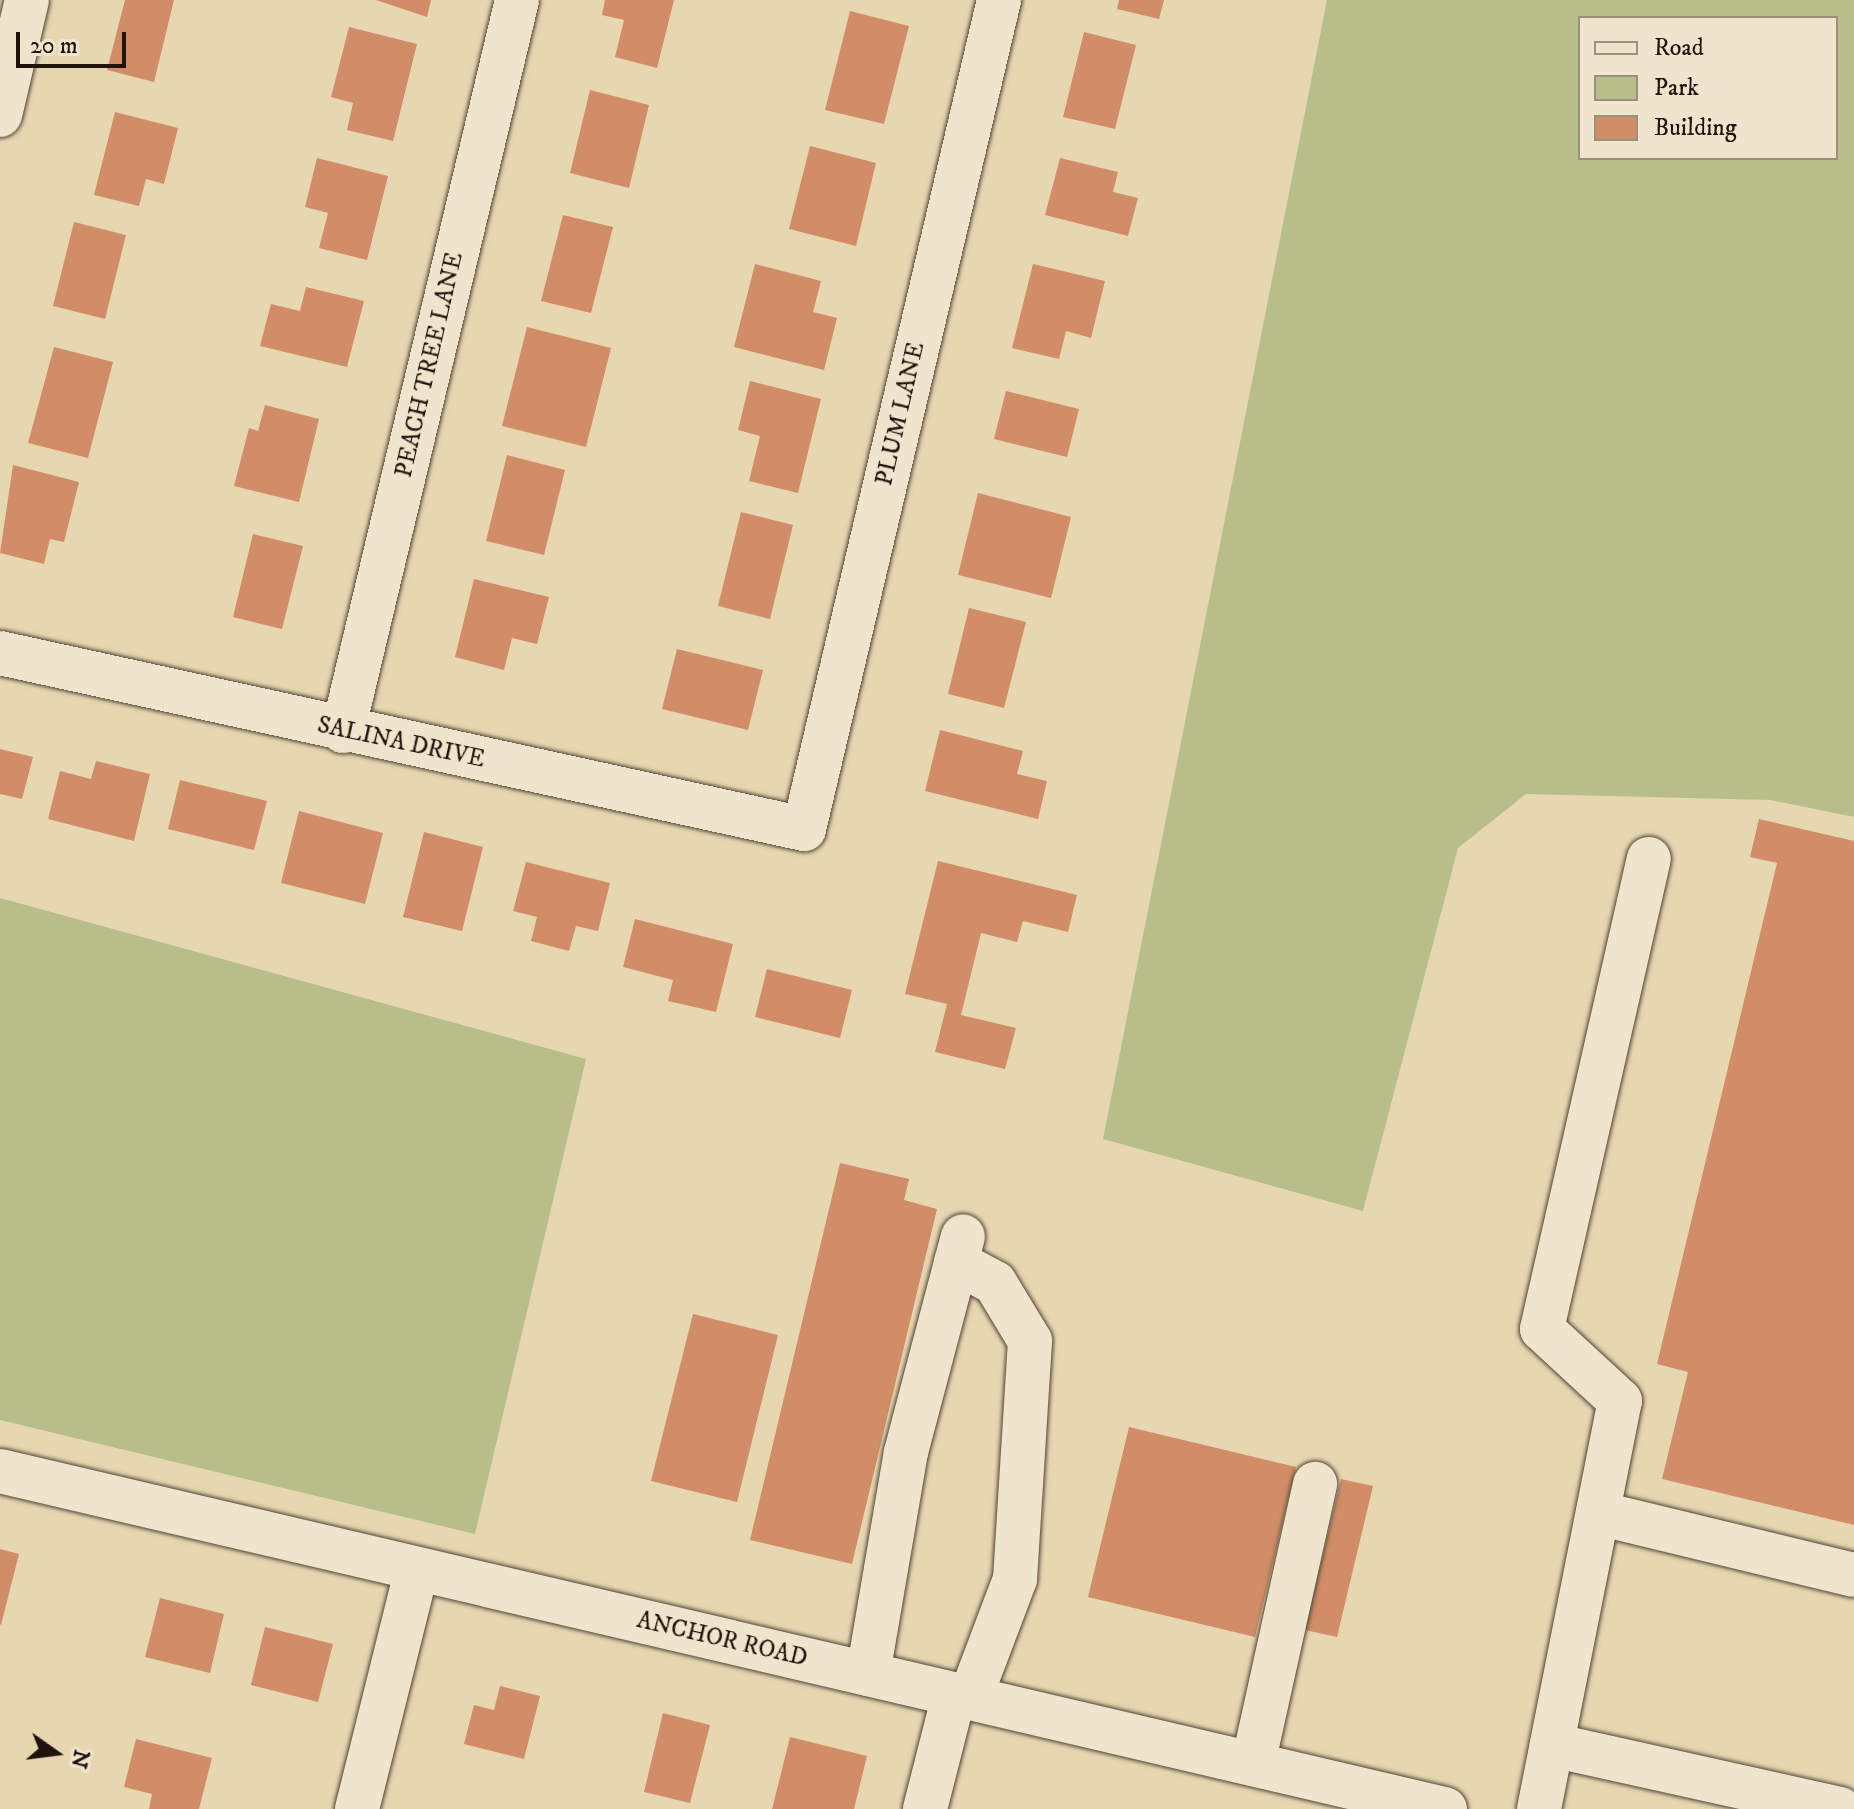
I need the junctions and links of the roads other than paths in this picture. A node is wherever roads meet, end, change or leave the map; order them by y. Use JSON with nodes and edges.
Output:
{"nodes":[{"id":1,"x":27,"y":0,"type":"edge"},
{"id":2,"x":517,"y":0,"type":"edge"},
{"id":3,"x":999,"y":0,"type":"edge"},
{"id":4,"x":0,"y":115,"type":"edge"},
{"id":5,"x":0,"y":653,"type":"edge"},
{"id":6,"x":343,"y":731,"type":"junction"},
{"id":7,"x":804,"y":829,"type":"joint"},
{"id":8,"x":1649,"y":859,"type":"dead end"},
{"id":9,"x":0,"y":1471,"type":"edge"},
{"id":10,"x":1315,"y":1484,"type":"dead end"},
{"id":11,"x":1598,"y":1513,"type":"junction"},
{"id":12,"x":417,"y":1569,"type":"junction"},
{"id":13,"x":1854,"y":1575,"type":"edge"},
{"id":14,"x":868,"y":1674,"type":"junction"},
{"id":15,"x":962,"y":1696,"type":"junction"},
{"id":16,"x":1552,"y":1745,"type":"junction"},
{"id":17,"x":1253,"y":1764,"type":"junction"},
{"id":18,"x":357,"y":1809,"type":"edge"},
{"id":19,"x":925,"y":1809,"type":"edge"},
{"id":20,"x":1445,"y":1809,"type":"edge"},
{"id":21,"x":1539,"y":1809,"type":"edge"},
{"id":22,"x":1840,"y":1809,"type":"edge"}],
"edges":[{"from":1,"to":4,"type":"street"},
{"from":2,"to":6,"type":"street","name":"PEACH TREE LANE"},
{"from":3,"to":7,"type":"street","name":"PLUM LANE"},
{"from":5,"to":6,"type":"street","name":"SALINA DRIVE"},
{"from":6,"to":7,"type":"street","name":"SALINA DRIVE"},
{"from":8,"to":11,"type":"street"},
{"from":9,"to":12,"type":"street","name":"ANCHOR ROAD"},
{"from":10,"to":17,"type":"street"},
{"from":11,"to":13,"type":"street"},
{"from":11,"to":16,"type":"street"},
{"from":12,"to":14,"type":"street","name":"ANCHOR ROAD"},
{"from":12,"to":18,"type":"street"},
{"from":14,"to":15,"type":"street","name":"ANCHOR ROAD"},
{"from":14,"to":15,"type":"street"},
{"from":15,"to":17,"type":"street","name":"ANCHOR ROAD"},
{"from":15,"to":19,"type":"street"},
{"from":16,"to":21,"type":"street"},
{"from":16,"to":22,"type":"street"},
{"from":17,"to":20,"type":"street","name":"ANCHOR ROAD"}]}
